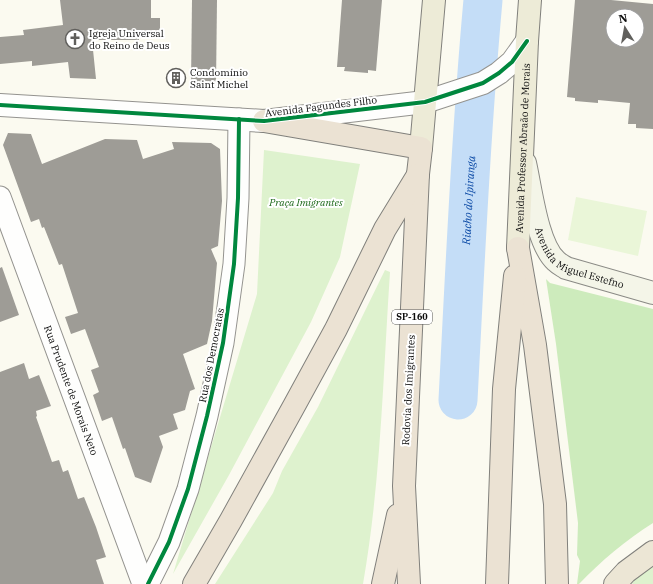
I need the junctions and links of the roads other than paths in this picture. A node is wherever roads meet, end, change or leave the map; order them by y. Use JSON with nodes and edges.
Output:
{"nodes":[{"id":1,"x":434,"y":0,"type":"edge"},
{"id":2,"x":530,"y":0,"type":"edge"},
{"id":3,"x":527,"y":41,"type":"junction"},
{"id":4,"x":424,"y":102,"type":"junction"},
{"id":5,"x":0,"y":105,"type":"edge"},
{"id":6,"x":239,"y":119,"type":"junction"},
{"id":7,"x":264,"y":121,"type":"junction"},
{"id":8,"x":421,"y":148,"type":"junction"},
{"id":9,"x":523,"y":151,"type":"junction"},
{"id":10,"x":418,"y":174,"type":"junction"},
{"id":11,"x":0,"y":197,"type":"edge"},
{"id":12,"x":518,"y":248,"type":"junction"},
{"id":13,"x":647,"y":289,"type":"edge"},
{"id":14,"x":404,"y":486,"type":"junction"},
{"id":15,"x":653,"y":552,"type":"edge"},
{"id":16,"x":143,"y":584,"type":"edge"},
{"id":17,"x":148,"y":584,"type":"edge"},
{"id":18,"x":194,"y":584,"type":"edge"},
{"id":19,"x":382,"y":584,"type":"edge"},
{"id":20,"x":409,"y":584,"type":"edge"},
{"id":21,"x":497,"y":584,"type":"edge"},
{"id":22,"x":557,"y":584,"type":"edge"},
{"id":23,"x":614,"y":584,"type":"edge"}],
"edges":[{"from":1,"to":4,"type":"main road","number":"SP-160"},
{"from":2,"to":3,"type":"main road","name":"Avenida Professor Abraão de Morais"},
{"from":3,"to":4,"type":"street","name":"Avenida Fagundes Filho"},
{"from":3,"to":9,"type":"main road","name":"Avenida Professor Abraão de Morais"},
{"from":4,"to":7,"type":"street","name":"Avenida Fagundes Filho"},
{"from":4,"to":8,"type":"main road","number":"SP-160"},
{"from":5,"to":6,"type":"street","name":"Avenida Fagundes Filho"},
{"from":6,"to":7,"type":"street","name":"Avenida Fagundes Filho"},
{"from":6,"to":17,"type":"street","name":"Rua dos Democratas"},
{"from":7,"to":8,"type":"highway"},
{"from":8,"to":10,"type":"highway","name":"Rodovia dos Imigrantes","number":"SP-160"},
{"from":9,"to":12,"type":"main road","name":"Avenida Professor Abraão de Morais"},
{"from":9,"to":13,"type":"main road","name":"Avenida Miguel Estefno"},
{"from":10,"to":14,"type":"highway","name":"Rodovia dos Imigrantes","number":"SP-160"},
{"from":10,"to":18,"type":"highway"},
{"from":11,"to":16,"type":"street","name":"Rua Prudente de Morais Neto"},
{"from":12,"to":21,"type":"highway"},
{"from":12,"to":22,"type":"highway"},
{"from":14,"to":19,"type":"highway"},
{"from":14,"to":20,"type":"highway","name":"Rodovia dos Imigrantes","number":"SP-160"},
{"from":15,"to":23,"type":"highway"}]}
